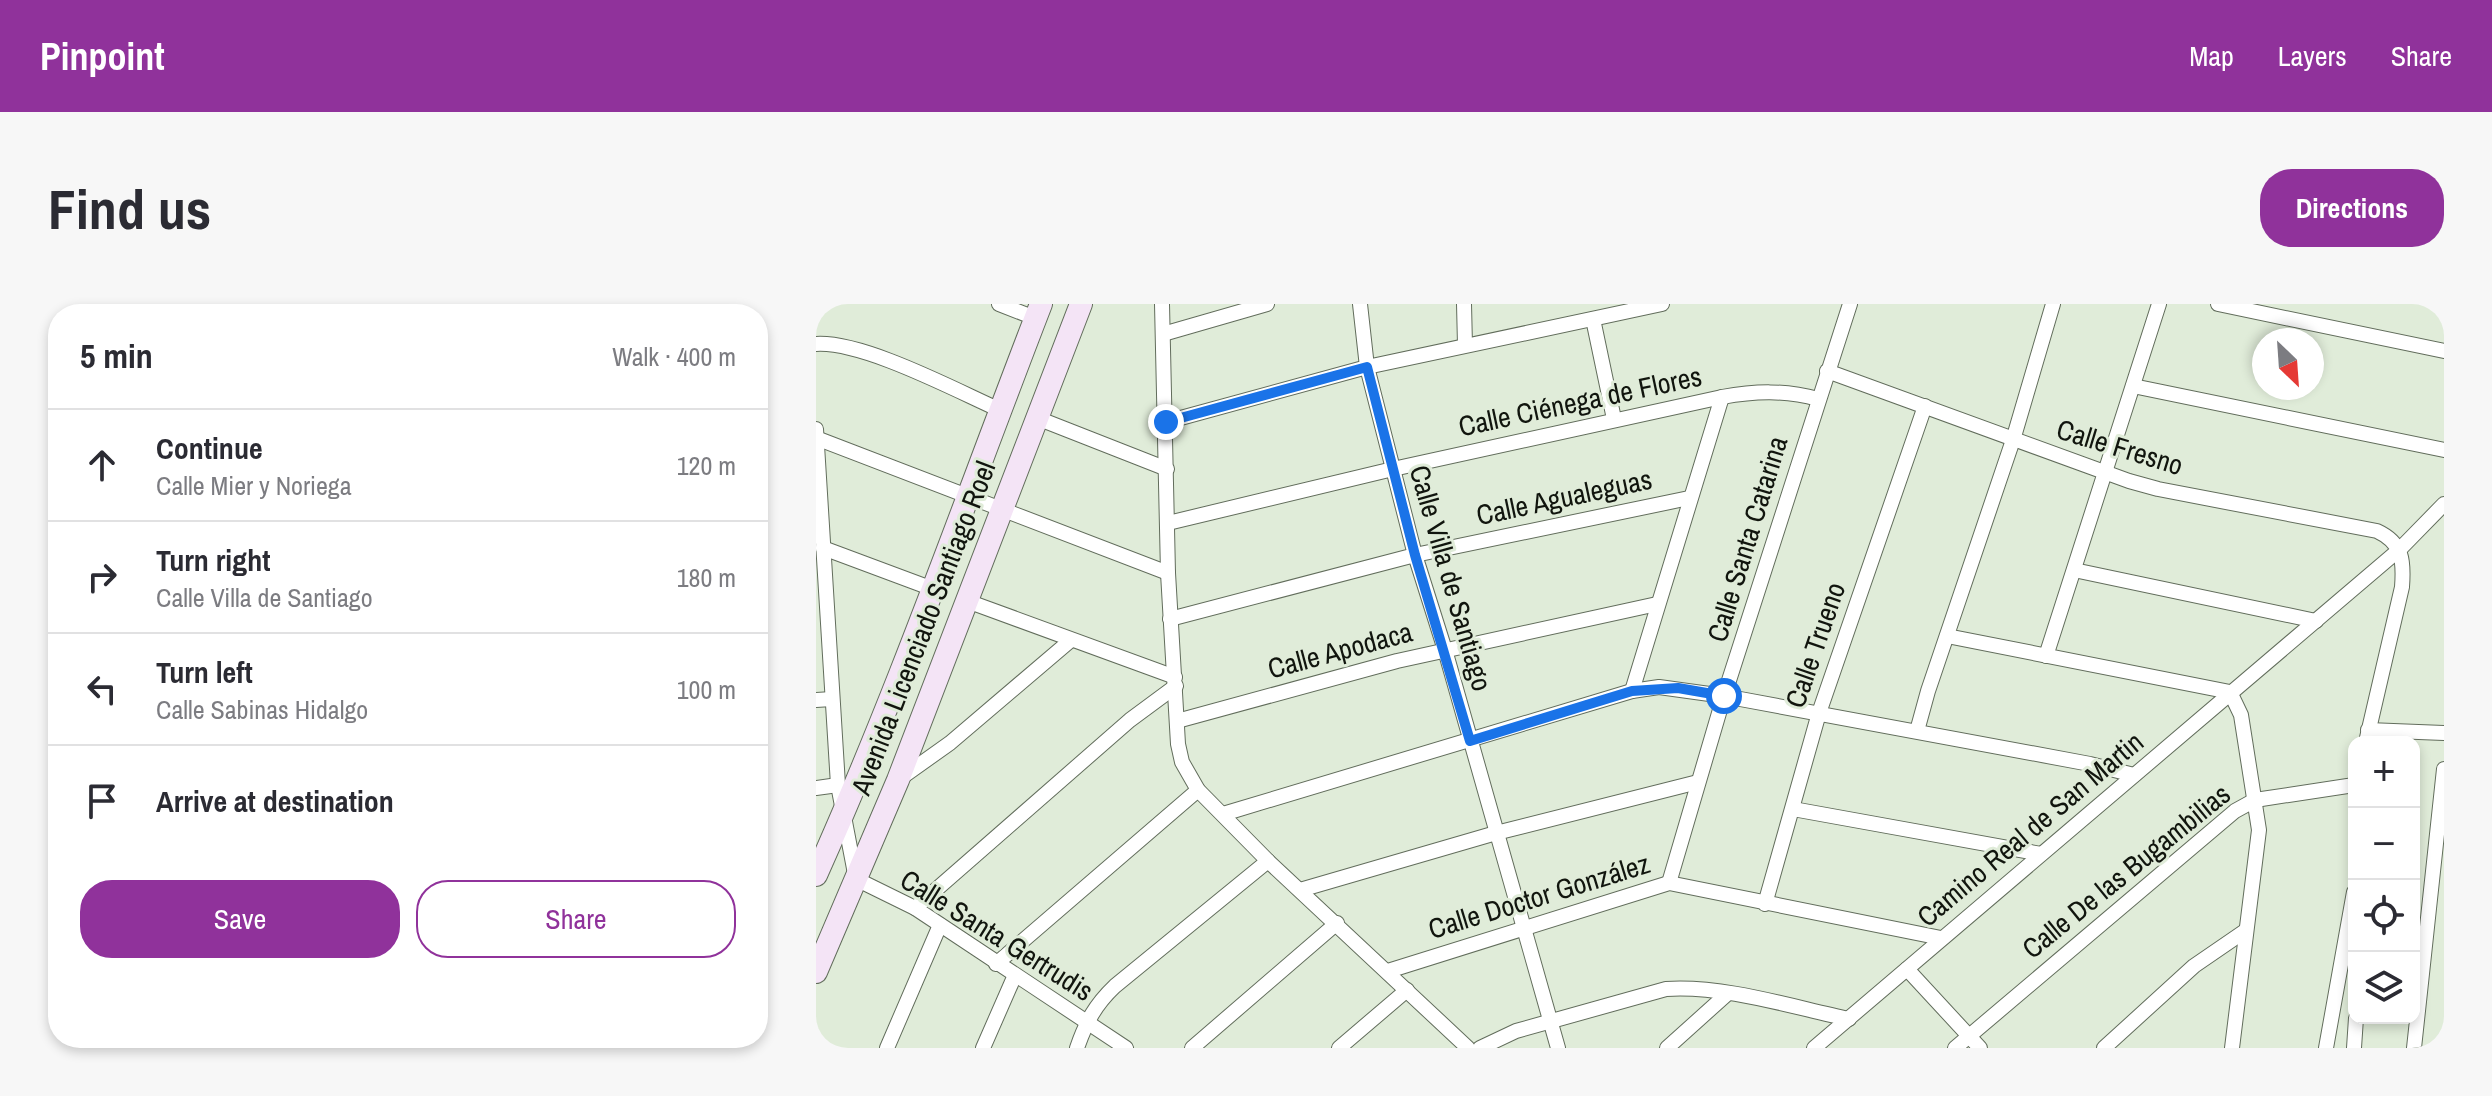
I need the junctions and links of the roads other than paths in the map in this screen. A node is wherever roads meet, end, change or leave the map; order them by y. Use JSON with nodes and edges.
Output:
{"nodes":[{"id":1,"x":999,"y":304,"type":"edge"},
{"id":2,"x":1081,"y":304,"type":"edge"},
{"id":3,"x":1162,"y":304,"type":"edge"},
{"id":4,"x":1267,"y":304,"type":"edge"},
{"id":5,"x":1360,"y":304,"type":"edge"},
{"id":6,"x":1464,"y":304,"type":"edge"},
{"id":7,"x":1662,"y":304,"type":"edge"},
{"id":8,"x":1850,"y":304,"type":"edge"},
{"id":9,"x":2053,"y":304,"type":"edge"},
{"id":10,"x":2159,"y":304,"type":"edge"},
{"id":11,"x":2218,"y":304,"type":"edge"},
{"id":12,"x":1038,"y":311,"type":"edge"},
{"id":13,"x":1593,"y":319,"type":"junction"},
{"id":14,"x":1163,"y":334,"type":"junction"},
{"id":15,"x":816,"y":344,"type":"edge"},
{"id":16,"x":1465,"y":345,"type":"junction"},
{"id":17,"x":2444,"y":351,"type":"edge"},
{"id":18,"x":1367,"y":367,"type":"junction"},
{"id":19,"x":1827,"y":371,"type":"junction"},
{"id":20,"x":2133,"y":386,"type":"junction"},
{"id":21,"x":1722,"y":397,"type":"junction"},
{"id":22,"x":1818,"y":399,"type":"junction"},
{"id":23,"x":1925,"y":406,"type":"junction"},
{"id":24,"x":1000,"y":410,"type":"junction"},
{"id":25,"x":1037,"y":418,"type":"junction"},
{"id":26,"x":1614,"y":419,"type":"junction"},
{"id":27,"x":1166,"y":422,"type":"junction"},
{"id":28,"x":816,"y":429,"type":"edge"},
{"id":29,"x":816,"y":438,"type":"edge"},
{"id":30,"x":2013,"y":440,"type":"junction"},
{"id":31,"x":2444,"y":450,"type":"edge"},
{"id":32,"x":1167,"y":469,"type":"junction"},
{"id":33,"x":1393,"y":469,"type":"junction"},
{"id":34,"x":2105,"y":474,"type":"junction"},
{"id":35,"x":968,"y":496,"type":"junction"},
{"id":36,"x":1689,"y":498,"type":"junction"},
{"id":37,"x":2444,"y":504,"type":"edge"},
{"id":38,"x":1001,"y":511,"type":"junction"},
{"id":39,"x":818,"y":523,"type":"edge"},
{"id":40,"x":1168,"y":523,"type":"junction"},
{"id":41,"x":823,"y":548,"type":"junction"},
{"id":42,"x":2400,"y":549,"type":"junction"},
{"id":43,"x":1415,"y":555,"type":"junction"},
{"id":44,"x":2074,"y":570,"type":"junction"},
{"id":45,"x":1168,"y":573,"type":"junction"},
{"id":46,"x":933,"y":589,"type":"junction"},
{"id":47,"x":967,"y":601,"type":"junction"},
{"id":48,"x":1657,"y":604,"type":"junction"},
{"id":49,"x":821,"y":611,"type":"edge"},
{"id":50,"x":1170,"y":619,"type":"junction"},
{"id":51,"x":2316,"y":621,"type":"junction"},
{"id":52,"x":1947,"y":636,"type":"junction"},
{"id":53,"x":1071,"y":640,"type":"junction"},
{"id":54,"x":1445,"y":650,"type":"junction"},
{"id":55,"x":2046,"y":656,"type":"junction"},
{"id":56,"x":1176,"y":681,"type":"junction"},
{"id":57,"x":1632,"y":691,"type":"junction"},
{"id":58,"x":2230,"y":692,"type":"junction"},
{"id":59,"x":1724,"y":696,"type":"junction"},
{"id":60,"x":832,"y":699,"type":"junction"},
{"id":61,"x":816,"y":700,"type":"edge"},
{"id":62,"x":1819,"y":713,"type":"junction"},
{"id":63,"x":1177,"y":721,"type":"junction"},
{"id":64,"x":1917,"y":731,"type":"junction"},
{"id":65,"x":2444,"y":733,"type":"edge"},
{"id":66,"x":2367,"y":736,"type":"edge"},
{"id":67,"x":1470,"y":741,"type":"junction"},
{"id":68,"x":2444,"y":769,"type":"edge"},
{"id":69,"x":2134,"y":775,"type":"junction"},
{"id":70,"x":898,"y":780,"type":"junction"},
{"id":71,"x":1698,"y":782,"type":"junction"},
{"id":72,"x":838,"y":785,"type":"junction"},
{"id":73,"x":2348,"y":786,"type":"edge"},
{"id":74,"x":816,"y":788,"type":"edge"},
{"id":75,"x":1198,"y":790,"type":"junction"},
{"id":76,"x":2255,"y":800,"type":"junction"},
{"id":77,"x":1793,"y":809,"type":"junction"},
{"id":78,"x":843,"y":814,"type":"junction"},
{"id":79,"x":1223,"y":814,"type":"junction"},
{"id":80,"x":1496,"y":833,"type":"junction"},
{"id":81,"x":2440,"y":851,"type":"edge"},
{"id":82,"x":2041,"y":854,"type":"junction"},
{"id":83,"x":1268,"y":861,"type":"junction"},
{"id":84,"x":816,"y":875,"type":"edge"},
{"id":85,"x":856,"y":879,"type":"junction"},
{"id":86,"x":1669,"y":883,"type":"junction"},
{"id":87,"x":1300,"y":890,"type":"junction"},
{"id":88,"x":1765,"y":904,"type":"junction"},
{"id":89,"x":915,"y":908,"type":"junction"},
{"id":90,"x":1337,"y":923,"type":"junction"},
{"id":91,"x":2348,"y":923,"type":"edge"},
{"id":92,"x":940,"y":925,"type":"junction"},
{"id":93,"x":1522,"y":927,"type":"junction"},
{"id":94,"x":2245,"y":931,"type":"junction"},
{"id":95,"x":2346,"y":933,"type":"junction"},
{"id":96,"x":1941,"y":938,"type":"junction"},
{"id":97,"x":2354,"y":952,"type":"edge"},
{"id":98,"x":996,"y":964,"type":"junction"},
{"id":99,"x":1907,"y":969,"type":"junction"},
{"id":100,"x":1388,"y":971,"type":"junction"},
{"id":101,"x":816,"y":972,"type":"edge"},
{"id":102,"x":1015,"y":975,"type":"junction"},
{"id":103,"x":1407,"y":990,"type":"junction"},
{"id":104,"x":1727,"y":994,"type":"junction"},
{"id":105,"x":1849,"y":1019,"type":"junction"},
{"id":106,"x":1086,"y":1022,"type":"junction"},
{"id":107,"x":1549,"y":1022,"type":"junction"},
{"id":108,"x":2356,"y":1024,"type":"edge"},
{"id":109,"x":1969,"y":1036,"type":"junction"},
{"id":110,"x":887,"y":1048,"type":"edge"},
{"id":111,"x":983,"y":1048,"type":"edge"},
{"id":112,"x":1077,"y":1048,"type":"edge"},
{"id":113,"x":1126,"y":1048,"type":"edge"},
{"id":114,"x":1192,"y":1048,"type":"edge"},
{"id":115,"x":1339,"y":1048,"type":"edge"},
{"id":116,"x":1468,"y":1048,"type":"edge"},
{"id":117,"x":1480,"y":1048,"type":"edge"},
{"id":118,"x":1558,"y":1048,"type":"edge"},
{"id":119,"x":1667,"y":1048,"type":"edge"},
{"id":120,"x":1814,"y":1048,"type":"edge"},
{"id":121,"x":1955,"y":1048,"type":"edge"},
{"id":122,"x":1980,"y":1048,"type":"edge"},
{"id":123,"x":2104,"y":1048,"type":"edge"},
{"id":124,"x":2232,"y":1048,"type":"edge"},
{"id":125,"x":2326,"y":1048,"type":"edge"},
{"id":126,"x":2354,"y":1048,"type":"edge"},
{"id":127,"x":2414,"y":1048,"type":"edge"}],
"edges":[{"from":1,"to":12,"type":"street"},
{"from":2,"to":25,"type":"street","name":"Avenida Licenciado Santiago Roel"},
{"from":3,"to":14,"type":"street"},
{"from":4,"to":14,"type":"street"},
{"from":5,"to":18,"type":"street","name":"Calle Villa de Santiago"},
{"from":6,"to":16,"type":"street"},
{"from":7,"to":13,"type":"street"},
{"from":8,"to":19,"type":"street","name":"Calle Santa Catarina"},
{"from":9,"to":30,"type":"street"},
{"from":10,"to":20,"type":"street"},
{"from":11,"to":17,"type":"street"},
{"from":12,"to":24,"type":"street","name":"Avenida Licenciado Santiago Roel"},
{"from":13,"to":16,"type":"street"},
{"from":13,"to":26,"type":"street"},
{"from":14,"to":27,"type":"street"},
{"from":15,"to":24,"type":"street"},
{"from":16,"to":18,"type":"street"},
{"from":18,"to":27,"type":"street"},
{"from":18,"to":33,"type":"street","name":"Calle Villa de Santiago"},
{"from":19,"to":22,"type":"street","name":"Calle Santa Catarina"},
{"from":19,"to":23,"type":"street","name":"Calle Fresno"},
{"from":20,"to":31,"type":"street"},
{"from":20,"to":34,"type":"street"},
{"from":21,"to":22,"type":"street","name":"Calle Ciénega de Flores"},
{"from":21,"to":26,"type":"street","name":"Calle Ciénega de Flores"},
{"from":21,"to":36,"type":"street"},
{"from":22,"to":59,"type":"street","name":"Calle Santa Catarina"},
{"from":23,"to":30,"type":"street","name":"Calle Fresno"},
{"from":23,"to":62,"type":"street","name":"Calle Trueno"},
{"from":24,"to":35,"type":"street","name":"Avenida Licenciado Santiago Roel"},
{"from":25,"to":32,"type":"street"},
{"from":25,"to":38,"type":"street","name":"Avenida Licenciado Santiago Roel"},
{"from":26,"to":33,"type":"street","name":"Calle Ciénega de Flores"},
{"from":27,"to":32,"type":"street"},
{"from":28,"to":29,"type":"street","name":"Calle Santa Gertrudis"},
{"from":29,"to":35,"type":"street"},
{"from":29,"to":39,"type":"street","name":"Calle Santa Gertrudis"},
{"from":30,"to":34,"type":"street","name":"Calle Fresno"},
{"from":30,"to":52,"type":"street"},
{"from":32,"to":40,"type":"street"},
{"from":33,"to":40,"type":"street","name":"Calle Ciénega de Flores"},
{"from":33,"to":43,"type":"street","name":"Calle Villa de Santiago"},
{"from":34,"to":42,"type":"street","name":"Calle Fresno"},
{"from":34,"to":44,"type":"street"},
{"from":35,"to":38,"type":"street"},
{"from":35,"to":46,"type":"street","name":"Avenida Licenciado Santiago Roel"},
{"from":36,"to":43,"type":"street","name":"Calle Agualeguas"},
{"from":36,"to":48,"type":"street"},
{"from":37,"to":42,"type":"street","name":"Camino Real de San Martin"},
{"from":38,"to":45,"type":"street"},
{"from":38,"to":47,"type":"street","name":"Avenida Licenciado Santiago Roel"},
{"from":39,"to":41,"type":"street","name":"Calle Santa Gertrudis"},
{"from":40,"to":45,"type":"street"},
{"from":41,"to":46,"type":"street"},
{"from":41,"to":49,"type":"street","name":"Calle Santa Gertrudis"},
{"from":42,"to":51,"type":"street","name":"Camino Real de San Martin"},
{"from":42,"to":66,"type":"street"},
{"from":43,"to":50,"type":"street","name":"Calle Agualeguas"},
{"from":43,"to":54,"type":"street","name":"Calle Villa de Santiago"},
{"from":44,"to":51,"type":"street"},
{"from":44,"to":55,"type":"street"},
{"from":45,"to":50,"type":"street"},
{"from":46,"to":78,"type":"street","name":"Avenida Licenciado Santiago Roel"},
{"from":47,"to":53,"type":"street"},
{"from":47,"to":70,"type":"street","name":"Avenida Licenciado Santiago Roel"},
{"from":48,"to":54,"type":"street","name":"Calle Apodaca"},
{"from":48,"to":57,"type":"street"},
{"from":49,"to":60,"type":"street","name":"Calle Santa Gertrudis"},
{"from":50,"to":56,"type":"street"},
{"from":51,"to":58,"type":"street","name":"Camino Real de San Martin"},
{"from":52,"to":55,"type":"street"},
{"from":52,"to":64,"type":"street"},
{"from":53,"to":56,"type":"street"},
{"from":53,"to":70,"type":"street"},
{"from":54,"to":63,"type":"street","name":"Calle Apodaca"},
{"from":54,"to":67,"type":"street","name":"Calle Villa de Santiago"},
{"from":55,"to":58,"type":"street"},
{"from":56,"to":63,"type":"street"},
{"from":56,"to":89,"type":"street"},
{"from":57,"to":59,"type":"street"},
{"from":57,"to":67,"type":"street"},
{"from":58,"to":69,"type":"street","name":"Camino Real de San Martin"},
{"from":58,"to":76,"type":"street"},
{"from":59,"to":62,"type":"street"},
{"from":59,"to":71,"type":"street","name":"Calle Santa Catarina"},
{"from":60,"to":61,"type":"street"},
{"from":60,"to":72,"type":"street","name":"Calle Santa Gertrudis"},
{"from":62,"to":64,"type":"street"},
{"from":62,"to":77,"type":"street","name":"Calle Trueno"},
{"from":63,"to":75,"type":"street"},
{"from":64,"to":69,"type":"street"},
{"from":65,"to":66,"type":"street"},
{"from":67,"to":79,"type":"street"},
{"from":67,"to":80,"type":"street","name":"Calle Villa de Santiago"},
{"from":68,"to":81,"type":"street"},
{"from":69,"to":82,"type":"street","name":"Camino Real de San Martin"},
{"from":70,"to":85,"type":"street","name":"Avenida Licenciado Santiago Roel"},
{"from":71,"to":80,"type":"street"},
{"from":71,"to":86,"type":"street","name":"Calle Santa Catarina"},
{"from":72,"to":74,"type":"street"},
{"from":72,"to":78,"type":"street","name":"Calle Santa Gertrudis"},
{"from":73,"to":76,"type":"street","name":"Calle De las Bugambilias"},
{"from":75,"to":79,"type":"street"},
{"from":75,"to":98,"type":"street"},
{"from":76,"to":94,"type":"street"},
{"from":76,"to":109,"type":"street","name":"Calle De las Bugambilias"},
{"from":77,"to":82,"type":"street"},
{"from":77,"to":88,"type":"street","name":"Calle Trueno"},
{"from":78,"to":84,"type":"street","name":"Avenida Licenciado Santiago Roel"},
{"from":78,"to":85,"type":"street","name":"Calle Santa Gertrudis"},
{"from":79,"to":83,"type":"street"},
{"from":80,"to":87,"type":"street"},
{"from":80,"to":93,"type":"street","name":"Calle Villa de Santiago"},
{"from":81,"to":127,"type":"street"},
{"from":82,"to":96,"type":"street","name":"Camino Real de San Martin"},
{"from":83,"to":87,"type":"street"},
{"from":83,"to":106,"type":"street"},
{"from":85,"to":89,"type":"street","name":"Calle Santa Gertrudis"},
{"from":85,"to":101,"type":"street","name":"Avenida Licenciado Santiago Roel"},
{"from":86,"to":88,"type":"street","name":"Calle Doctor González"},
{"from":86,"to":93,"type":"street","name":"Calle Doctor González"},
{"from":87,"to":90,"type":"street"},
{"from":88,"to":96,"type":"street","name":"Calle Doctor González"},
{"from":89,"to":92,"type":"street","name":"Calle Santa Gertrudis"},
{"from":90,"to":100,"type":"street"},
{"from":90,"to":114,"type":"street"},
{"from":91,"to":95,"type":"street"},
{"from":92,"to":98,"type":"street","name":"Calle Santa Gertrudis"},
{"from":92,"to":110,"type":"street"},
{"from":93,"to":100,"type":"street","name":"Calle Doctor González"},
{"from":93,"to":107,"type":"street","name":"Calle Villa de Santiago"},
{"from":94,"to":123,"type":"street"},
{"from":94,"to":124,"type":"street"},
{"from":95,"to":97,"type":"street"},
{"from":95,"to":125,"type":"street"},
{"from":96,"to":99,"type":"street","name":"Camino Real de San Martin"},
{"from":98,"to":102,"type":"street","name":"Calle Santa Gertrudis"},
{"from":99,"to":105,"type":"street","name":"Camino Real de San Martin"},
{"from":99,"to":109,"type":"street"},
{"from":100,"to":103,"type":"street"},
{"from":102,"to":106,"type":"street","name":"Calle Santa Gertrudis"},
{"from":102,"to":111,"type":"street"},
{"from":103,"to":115,"type":"street"},
{"from":103,"to":116,"type":"street"},
{"from":104,"to":105,"type":"street"},
{"from":104,"to":107,"type":"street"},
{"from":104,"to":119,"type":"street"},
{"from":105,"to":120,"type":"street","name":"Camino Real de San Martin"},
{"from":106,"to":112,"type":"street"},
{"from":106,"to":113,"type":"street","name":"Calle Santa Gertrudis"},
{"from":107,"to":117,"type":"street"},
{"from":107,"to":118,"type":"street","name":"Calle Villa de Santiago"},
{"from":108,"to":126,"type":"street"},
{"from":109,"to":121,"type":"street","name":"Calle De las Bugambilias"},
{"from":109,"to":122,"type":"street"}]}
